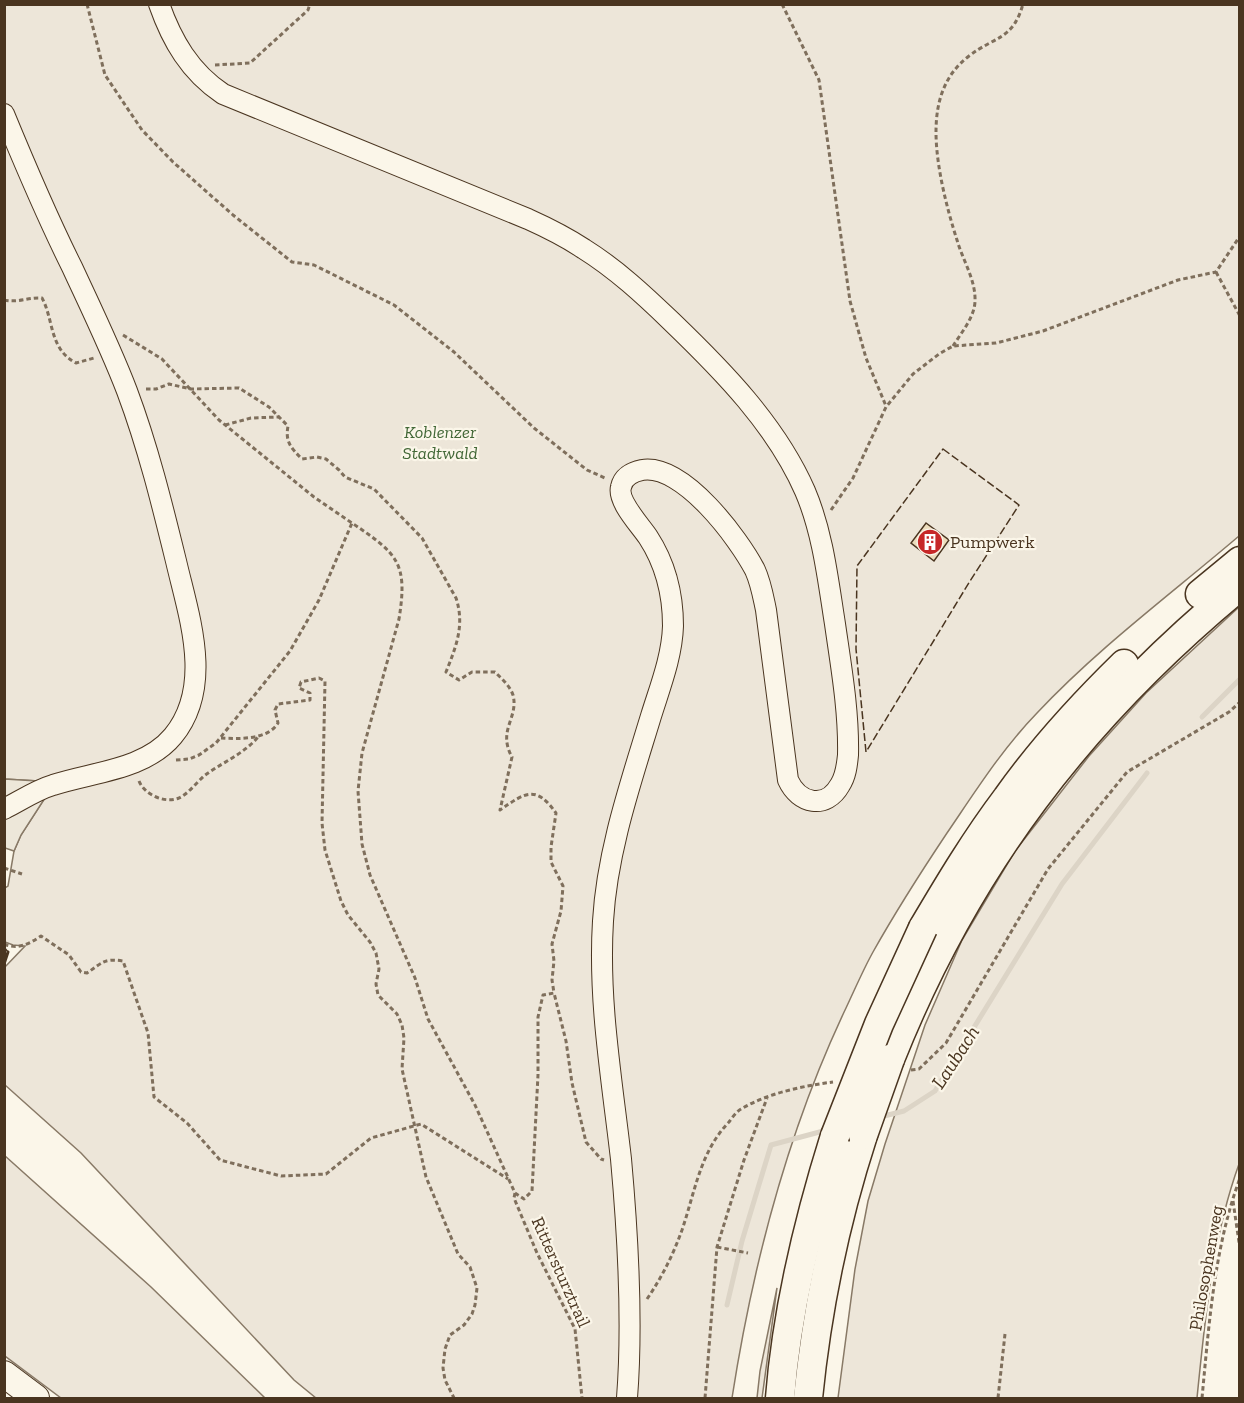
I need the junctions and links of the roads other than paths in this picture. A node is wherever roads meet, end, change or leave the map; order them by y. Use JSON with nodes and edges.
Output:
{"nodes":[{"id":1,"x":159,"y":4,"type":"edge"},
{"id":2,"x":4,"y":114,"type":"edge"},
{"id":3,"x":1239,"y":561,"type":"edge"},
{"id":4,"x":1239,"y":586,"type":"edge"},
{"id":5,"x":4,"y":809,"type":"edge"},
{"id":6,"x":817,"y":1322,"type":"junction"},
{"id":7,"x":4,"y":1374,"type":"edge"},
{"id":8,"x":36,"y":1398,"type":"edge"},
{"id":9,"x":627,"y":1398,"type":"edge"},
{"id":10,"x":780,"y":1398,"type":"edge"},
{"id":11,"x":808,"y":1398,"type":"edge"},
{"id":12,"x":825,"y":1398,"type":"edge"}],
"edges":[{"from":1,"to":9,"type":"street"},
{"from":2,"to":5,"type":"street"},
{"from":3,"to":10,"type":"highway","bridge":true},
{"from":4,"to":6,"type":"highway","bridge":true},
{"from":6,"to":11,"type":"highway"},
{"from":6,"to":12,"type":"highway"},
{"from":7,"to":8,"type":"main road"}]}
